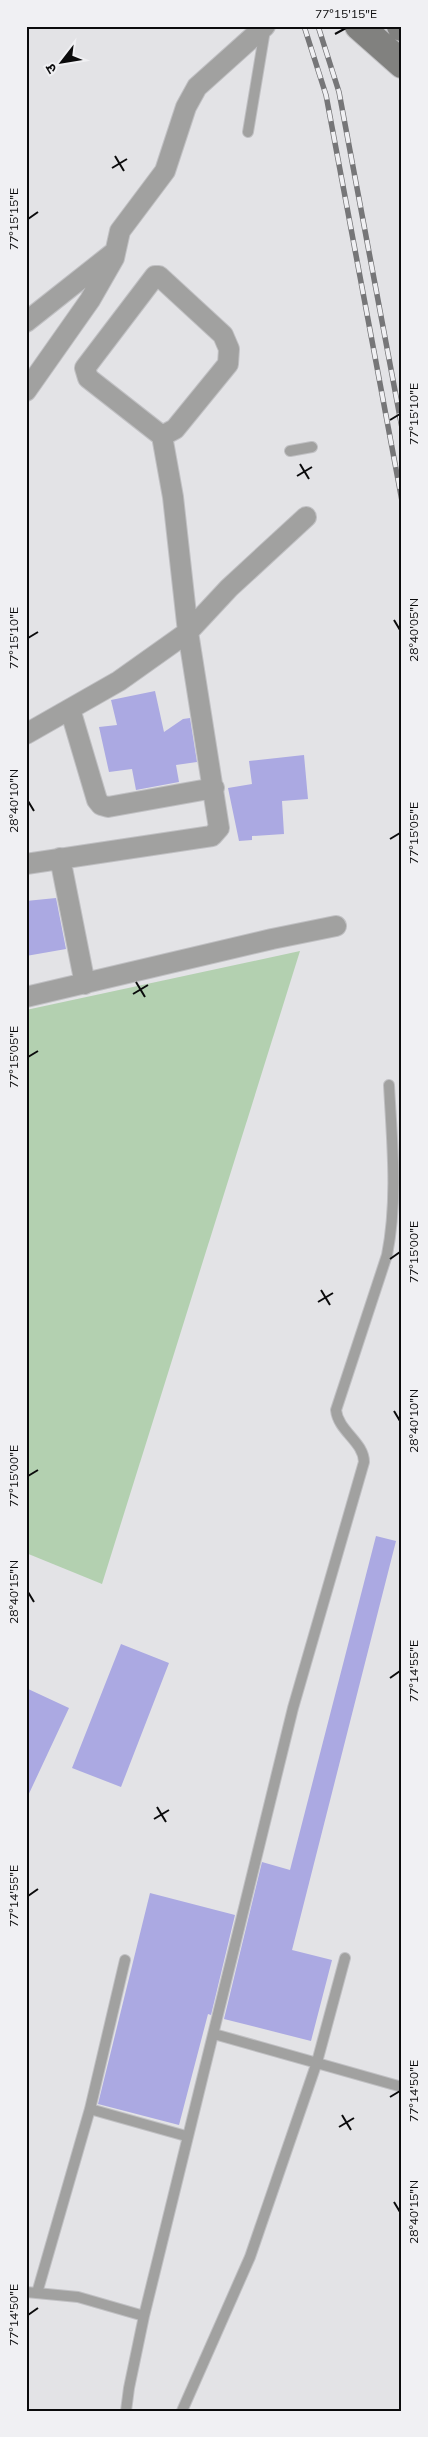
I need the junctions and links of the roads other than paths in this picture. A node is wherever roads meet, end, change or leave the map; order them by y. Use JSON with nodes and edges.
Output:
{"nodes":[{"id":1,"x":266,"y":26,"type":"edge"},
{"id":2,"x":359,"y":26,"type":"edge"},
{"id":3,"x":402,"y":64,"type":"edge"},
{"id":4,"x":248,"y":132,"type":"dead end"},
{"id":5,"x":115,"y":251,"type":"junction"},
{"id":6,"x":26,"y":322,"type":"edge"},
{"id":7,"x":26,"y":391,"type":"edge"},
{"id":8,"x":162,"y":436,"type":"junction"},
{"id":9,"x":312,"y":447,"type":"dead end"},
{"id":10,"x":290,"y":451,"type":"dead end"},
{"id":11,"x":306,"y":517,"type":"dead end"},
{"id":12,"x":188,"y":632,"type":"junction"},
{"id":13,"x":70,"y":709,"type":"junction"},
{"id":14,"x":26,"y":734,"type":"edge"},
{"id":15,"x":214,"y":788,"type":"junction"},
{"id":16,"x":60,"y":858,"type":"junction"},
{"id":17,"x":26,"y":864,"type":"edge"},
{"id":18,"x":336,"y":926,"type":"dead end"},
{"id":19,"x":85,"y":984,"type":"junction"},
{"id":20,"x":26,"y":997,"type":"edge"},
{"id":21,"x":390,"y":1085,"type":"dead end"},
{"id":22,"x":345,"y":1958,"type":"dead end"},
{"id":23,"x":125,"y":1960,"type":"dead end"},
{"id":24,"x":214,"y":2034,"type":"junction"},
{"id":25,"x":317,"y":2062,"type":"junction"},
{"id":26,"x":402,"y":2088,"type":"edge"},
{"id":27,"x":90,"y":2108,"type":"junction"},
{"id":28,"x":186,"y":2136,"type":"junction"},
{"id":29,"x":31,"y":2292,"type":"edge"},
{"id":30,"x":144,"y":2316,"type":"junction"},
{"id":31,"x":126,"y":2411,"type":"edge"},
{"id":32,"x":182,"y":2411,"type":"edge"}],
"edges":[{"from":1,"to":4,"type":"lane"},
{"from":1,"to":5,"type":"street"},
{"from":2,"to":3,"type":"street"},
{"from":5,"to":6,"type":"street"},
{"from":5,"to":7,"type":"street"},
{"from":8,"to":8,"type":"street"},
{"from":8,"to":12,"type":"street"},
{"from":9,"to":10,"type":"lane"},
{"from":11,"to":12,"type":"street"},
{"from":12,"to":13,"type":"street"},
{"from":12,"to":15,"type":"street"},
{"from":13,"to":14,"type":"street"},
{"from":13,"to":15,"type":"street"},
{"from":15,"to":16,"type":"street"},
{"from":16,"to":17,"type":"street"},
{"from":16,"to":19,"type":"street"},
{"from":18,"to":19,"type":"street"},
{"from":19,"to":20,"type":"street"},
{"from":21,"to":24,"type":"lane"},
{"from":22,"to":25,"type":"lane"},
{"from":23,"to":27,"type":"lane"},
{"from":24,"to":25,"type":"lane"},
{"from":24,"to":28,"type":"lane"},
{"from":25,"to":26,"type":"lane"},
{"from":25,"to":32,"type":"lane"},
{"from":27,"to":28,"type":"lane"},
{"from":27,"to":29,"type":"lane"},
{"from":28,"to":30,"type":"lane"},
{"from":29,"to":30,"type":"lane"},
{"from":30,"to":31,"type":"lane"}]}
